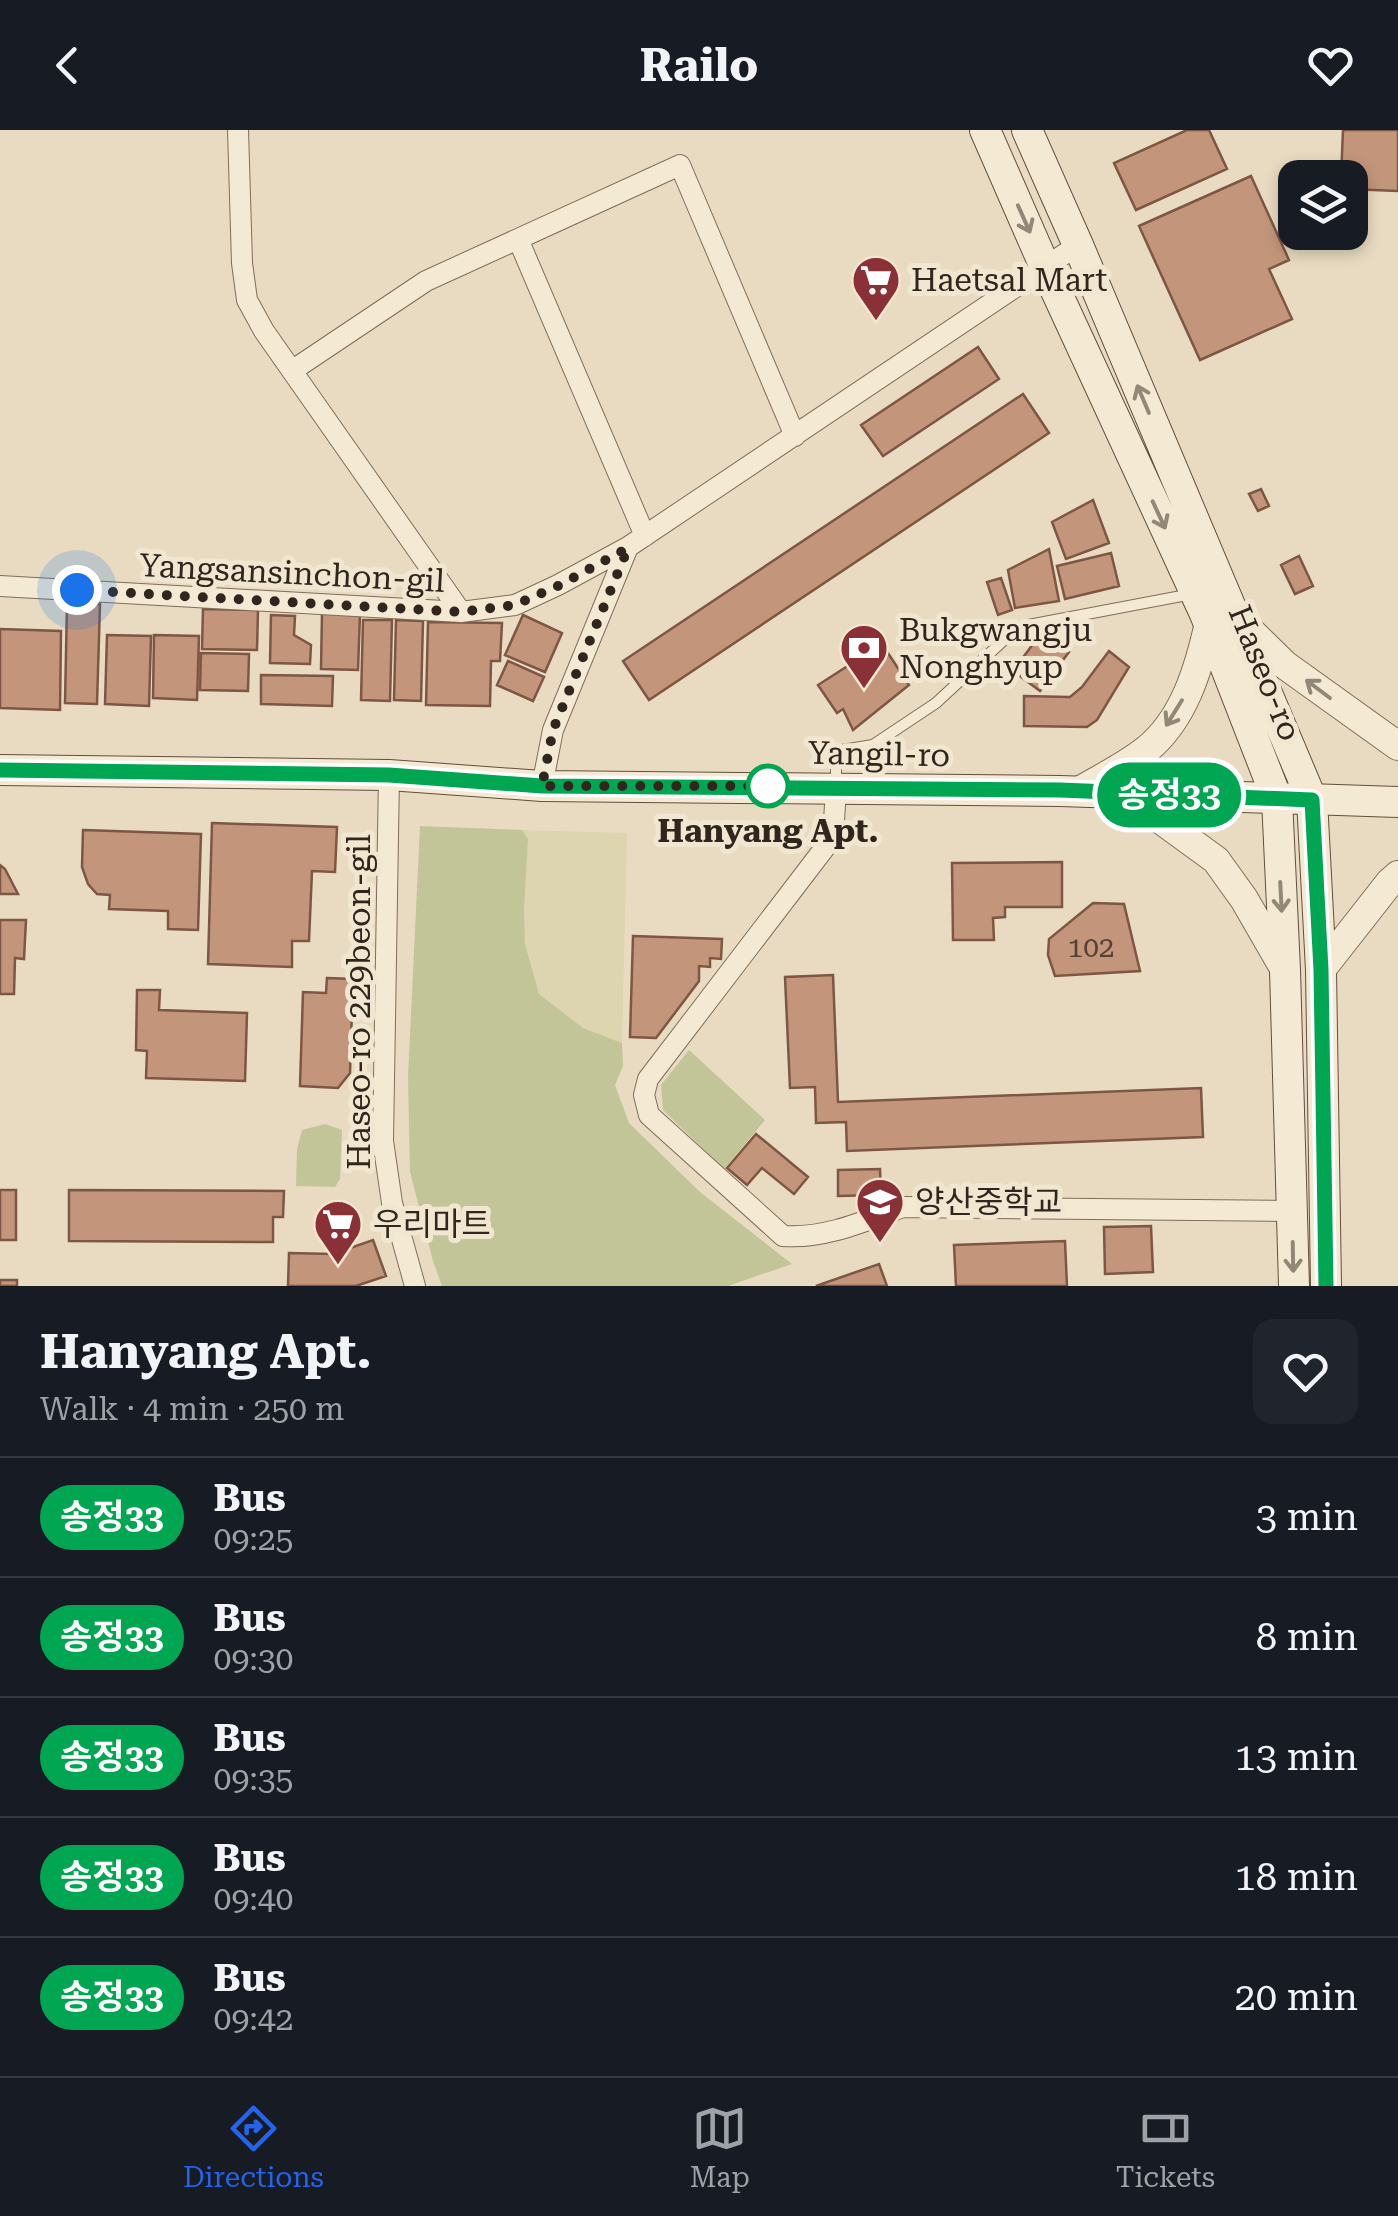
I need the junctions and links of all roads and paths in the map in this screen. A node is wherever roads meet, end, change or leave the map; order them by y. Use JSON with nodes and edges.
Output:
{"nodes":[{"id":1,"x":238,"y":130,"type":"edge"},
{"id":2,"x":984,"y":130,"type":"edge"},
{"id":3,"x":1026,"y":130,"type":"edge"},
{"id":4,"x":518,"y":240,"type":"junction"},
{"id":5,"x":1078,"y":245,"type":"junction"},
{"id":6,"x":1044,"y":268,"type":"junction"},
{"id":7,"x":293,"y":370,"type":"junction"},
{"id":8,"x":794,"y":436,"type":"junction"},
{"id":9,"x":637,"y":542,"type":"junction"},
{"id":10,"x":0,"y":586,"type":"edge"},
{"id":11,"x":1194,"y":593,"type":"junction"},
{"id":12,"x":461,"y":612,"type":"junction"},
{"id":13,"x":1222,"y":620,"type":"junction"},
{"id":14,"x":1398,"y":746,"type":"edge"},
{"id":15,"x":0,"y":770,"type":"edge"},
{"id":16,"x":389,"y":775,"type":"junction"},
{"id":17,"x":542,"y":786,"type":"junction"},
{"id":18,"x":836,"y":789,"type":"junction"},
{"id":19,"x":1078,"y":791,"type":"junction"},
{"id":20,"x":1277,"y":799,"type":"junction"},
{"id":21,"x":1312,"y":800,"type":"junction"},
{"id":22,"x":1398,"y":802,"type":"edge"},
{"id":23,"x":1398,"y":875,"type":"edge"},
{"id":24,"x":1285,"y":970,"type":"junction"},
{"id":25,"x":1321,"y":970,"type":"junction"},
{"id":26,"x":1292,"y":1211,"type":"junction"},
{"id":27,"x":416,"y":1286,"type":"edge"},
{"id":28,"x":1294,"y":1286,"type":"edge"},
{"id":29,"x":1326,"y":1286,"type":"edge"}],
"edges":[{"from":1,"to":7,"type":"street","name":"Yangsansinchon-gil"},
{"from":2,"to":6,"type":"main road","name":"Haseo-ro","one_way":true},
{"from":3,"to":5,"type":"main road","name":"Haseo-ro"},
{"from":4,"to":7,"type":"street"},
{"from":4,"to":8,"type":"street"},
{"from":4,"to":9,"type":"street"},
{"from":5,"to":6,"type":"street","name":"Yangsansinchon-gil"},
{"from":13,"to":5,"type":"main road","name":"Haseo-ro","one_way":true},
{"from":6,"to":8,"type":"street","name":"Yangsansinchon-gil"},
{"from":6,"to":11,"type":"main road","name":"Haseo-ro","one_way":true},
{"from":7,"to":12,"type":"street","name":"Yangsansinchon-gil"},
{"from":8,"to":9,"type":"street","name":"Yangsansinchon-gil"},
{"from":9,"to":12,"type":"street","name":"Yangsansinchon-gil"},
{"from":9,"to":17,"type":"street"},
{"from":10,"to":12,"type":"street","name":"Yangsansinchon-gil"},
{"from":11,"to":13,"type":"main road","name":"Haseo-ro"},
{"from":11,"to":18,"type":"lane"},
{"from":14,"to":13,"type":"street","one_way":true},
{"from":13,"to":19,"type":"street","one_way":true},
{"from":13,"to":20,"type":"main road","name":"Haseo-ro"},
{"from":13,"to":21,"type":"main road","name":"Haseo-ro"},
{"from":15,"to":16,"type":"main road","name":"Yangil-ro"},
{"from":16,"to":17,"type":"main road","name":"Yangil-ro"},
{"from":16,"to":27,"type":"street","name":"Haseo-ro 229beon-gil"},
{"from":17,"to":18,"type":"main road","name":"Yangil-ro"},
{"from":18,"to":19,"type":"main road","name":"Yangil-ro"},
{"from":18,"to":26,"type":"street"},
{"from":19,"to":20,"type":"main road","name":"Yangil-ro"},
{"from":19,"to":24,"type":"street"},
{"from":20,"to":21,"type":"main road","name":"Yangil-ro"},
{"from":20,"to":24,"type":"main road","name":"Haseo-ro","one_way":true},
{"from":21,"to":22,"type":"main road","name":"Yangil-ro"},
{"from":21,"to":25,"type":"main road","name":"Haseo-ro"},
{"from":23,"to":25,"type":"street"},
{"from":24,"to":26,"type":"main road","name":"Haseo-ro"},
{"from":25,"to":29,"type":"main road","name":"Haseo-ro"},
{"from":26,"to":28,"type":"main road","name":"Haseo-ro","one_way":true}]}
